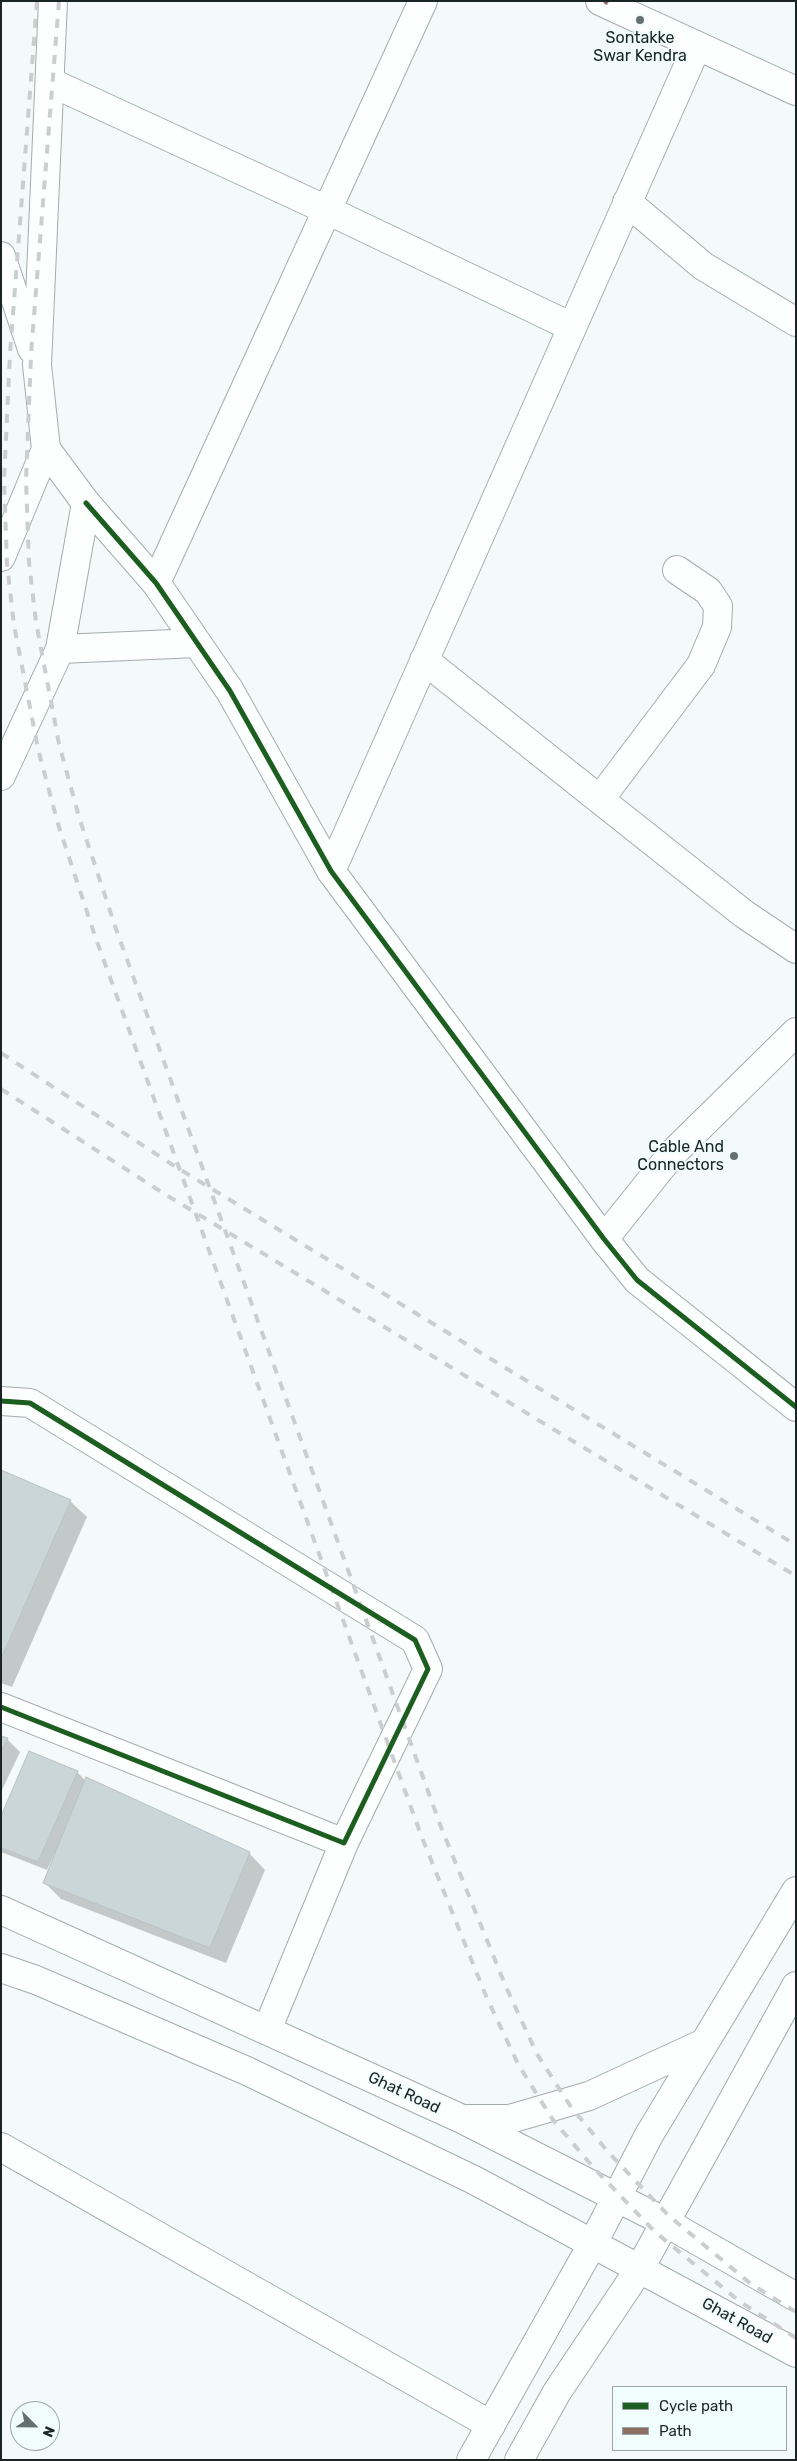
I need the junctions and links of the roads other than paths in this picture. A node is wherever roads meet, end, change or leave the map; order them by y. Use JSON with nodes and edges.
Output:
{"nodes":[{"id":1,"x":53,"y":1,"type":"edge"},
{"id":2,"x":423,"y":1,"type":"edge"},
{"id":3,"x":604,"y":2,"type":"edge"},
{"id":4,"x":697,"y":46,"type":"junction"},
{"id":5,"x":50,"y":82,"type":"junction"},
{"id":6,"x":796,"y":91,"type":"edge"},
{"id":7,"x":627,"y":202,"type":"junction"},
{"id":8,"x":327,"y":210,"type":"junction"},
{"id":9,"x":1,"y":256,"type":"edge"},
{"id":10,"x":796,"y":322,"type":"edge"},
{"id":11,"x":572,"y":327,"type":"junction"},
{"id":12,"x":37,"y":365,"type":"junction"},
{"id":13,"x":46,"y":449,"type":"junction"},
{"id":14,"x":86,"y":503,"type":"junction"},
{"id":15,"x":1,"y":557,"type":"edge"},
{"id":16,"x":677,"y":570,"type":"dead end"},
{"id":17,"x":156,"y":583,"type":"junction"},
{"id":18,"x":197,"y":643,"type":"junction"},
{"id":19,"x":60,"y":649,"type":"junction"},
{"id":20,"x":424,"y":660,"type":"junction"},
{"id":21,"x":1,"y":776,"type":"edge"},
{"id":22,"x":600,"y":798,"type":"junction"},
{"id":23,"x":331,"y":871,"type":"junction"},
{"id":24,"x":796,"y":949,"type":"edge"},
{"id":25,"x":796,"y":1032,"type":"edge"},
{"id":26,"x":604,"y":1239,"type":"junction"},
{"id":27,"x":1,"y":1401,"type":"edge"},
{"id":28,"x":796,"y":1407,"type":"edge"},
{"id":29,"x":1,"y":1707,"type":"edge"},
{"id":30,"x":344,"y":1843,"type":"junction"},
{"id":31,"x":796,"y":1891,"type":"edge"},
{"id":32,"x":1,"y":1910,"type":"edge"},
{"id":33,"x":1,"y":1968,"type":"edge"},
{"id":34,"x":796,"y":1986,"type":"edge"},
{"id":35,"x":267,"y":2030,"type":"junction"},
{"id":36,"x":704,"y":2042,"type":"junction"},
{"id":37,"x":462,"y":2119,"type":"junction"},
{"id":38,"x":1,"y":2147,"type":"edge"},
{"id":39,"x":617,"y":2198,"type":"junction"},
{"id":40,"x":665,"y":2222,"type":"junction"},
{"id":41,"x":593,"y":2244,"type":"junction"},
{"id":42,"x":640,"y":2268,"type":"junction"},
{"id":43,"x":796,"y":2297,"type":"edge"},
{"id":44,"x":796,"y":2353,"type":"edge"},
{"id":45,"x":490,"y":2425,"type":"junction"},
{"id":46,"x":471,"y":2460,"type":"edge"},
{"id":47,"x":519,"y":2460,"type":"edge"}],
"edges":[{"from":1,"to":5,"type":"street"},
{"from":2,"to":8,"type":"street"},
{"from":3,"to":4,"type":"street"},
{"from":4,"to":6,"type":"street"},
{"from":4,"to":7,"type":"street"},
{"from":5,"to":8,"type":"street"},
{"from":5,"to":12,"type":"street"},
{"from":7,"to":10,"type":"street"},
{"from":7,"to":11,"type":"street"},
{"from":8,"to":11,"type":"street"},
{"from":8,"to":17,"type":"street"},
{"from":9,"to":12,"type":"street"},
{"from":11,"to":20,"type":"street"},
{"from":12,"to":13,"type":"street"},
{"from":13,"to":14,"type":"street"},
{"from":13,"to":15,"type":"street"},
{"from":14,"to":17,"type":"street"},
{"from":14,"to":19,"type":"street"},
{"from":16,"to":22,"type":"street"},
{"from":17,"to":18,"type":"street"},
{"from":18,"to":19,"type":"street"},
{"from":18,"to":23,"type":"street"},
{"from":19,"to":21,"type":"street"},
{"from":20,"to":22,"type":"street"},
{"from":20,"to":23,"type":"street"},
{"from":22,"to":24,"type":"street"},
{"from":23,"to":26,"type":"street"},
{"from":25,"to":26,"type":"street"},
{"from":26,"to":28,"type":"street"},
{"from":27,"to":30,"type":"street"},
{"from":29,"to":30,"type":"street"},
{"from":30,"to":35,"type":"street"},
{"from":31,"to":36,"type":"street"},
{"from":32,"to":35,"type":"street","name":"Ghat Road"},
{"from":33,"to":41,"type":"street","name":"Ghat Road"},
{"from":34,"to":40,"type":"street"},
{"from":35,"to":37,"type":"street","name":"Ghat Road"},
{"from":36,"to":37,"type":"street"},
{"from":36,"to":39,"type":"street"},
{"from":37,"to":39,"type":"street","name":"Ghat Road"},
{"from":38,"to":45,"type":"street"},
{"from":39,"to":40,"type":"street","name":"Ghat Road"},
{"from":39,"to":41,"type":"street"},
{"from":40,"to":42,"type":"street"},
{"from":40,"to":43,"type":"street","name":"Ghat Road"},
{"from":41,"to":42,"type":"street","name":"Ghat Road"},
{"from":41,"to":45,"type":"street"},
{"from":42,"to":44,"type":"street","name":"Ghat Road"},
{"from":42,"to":47,"type":"street"},
{"from":45,"to":46,"type":"street"}]}
